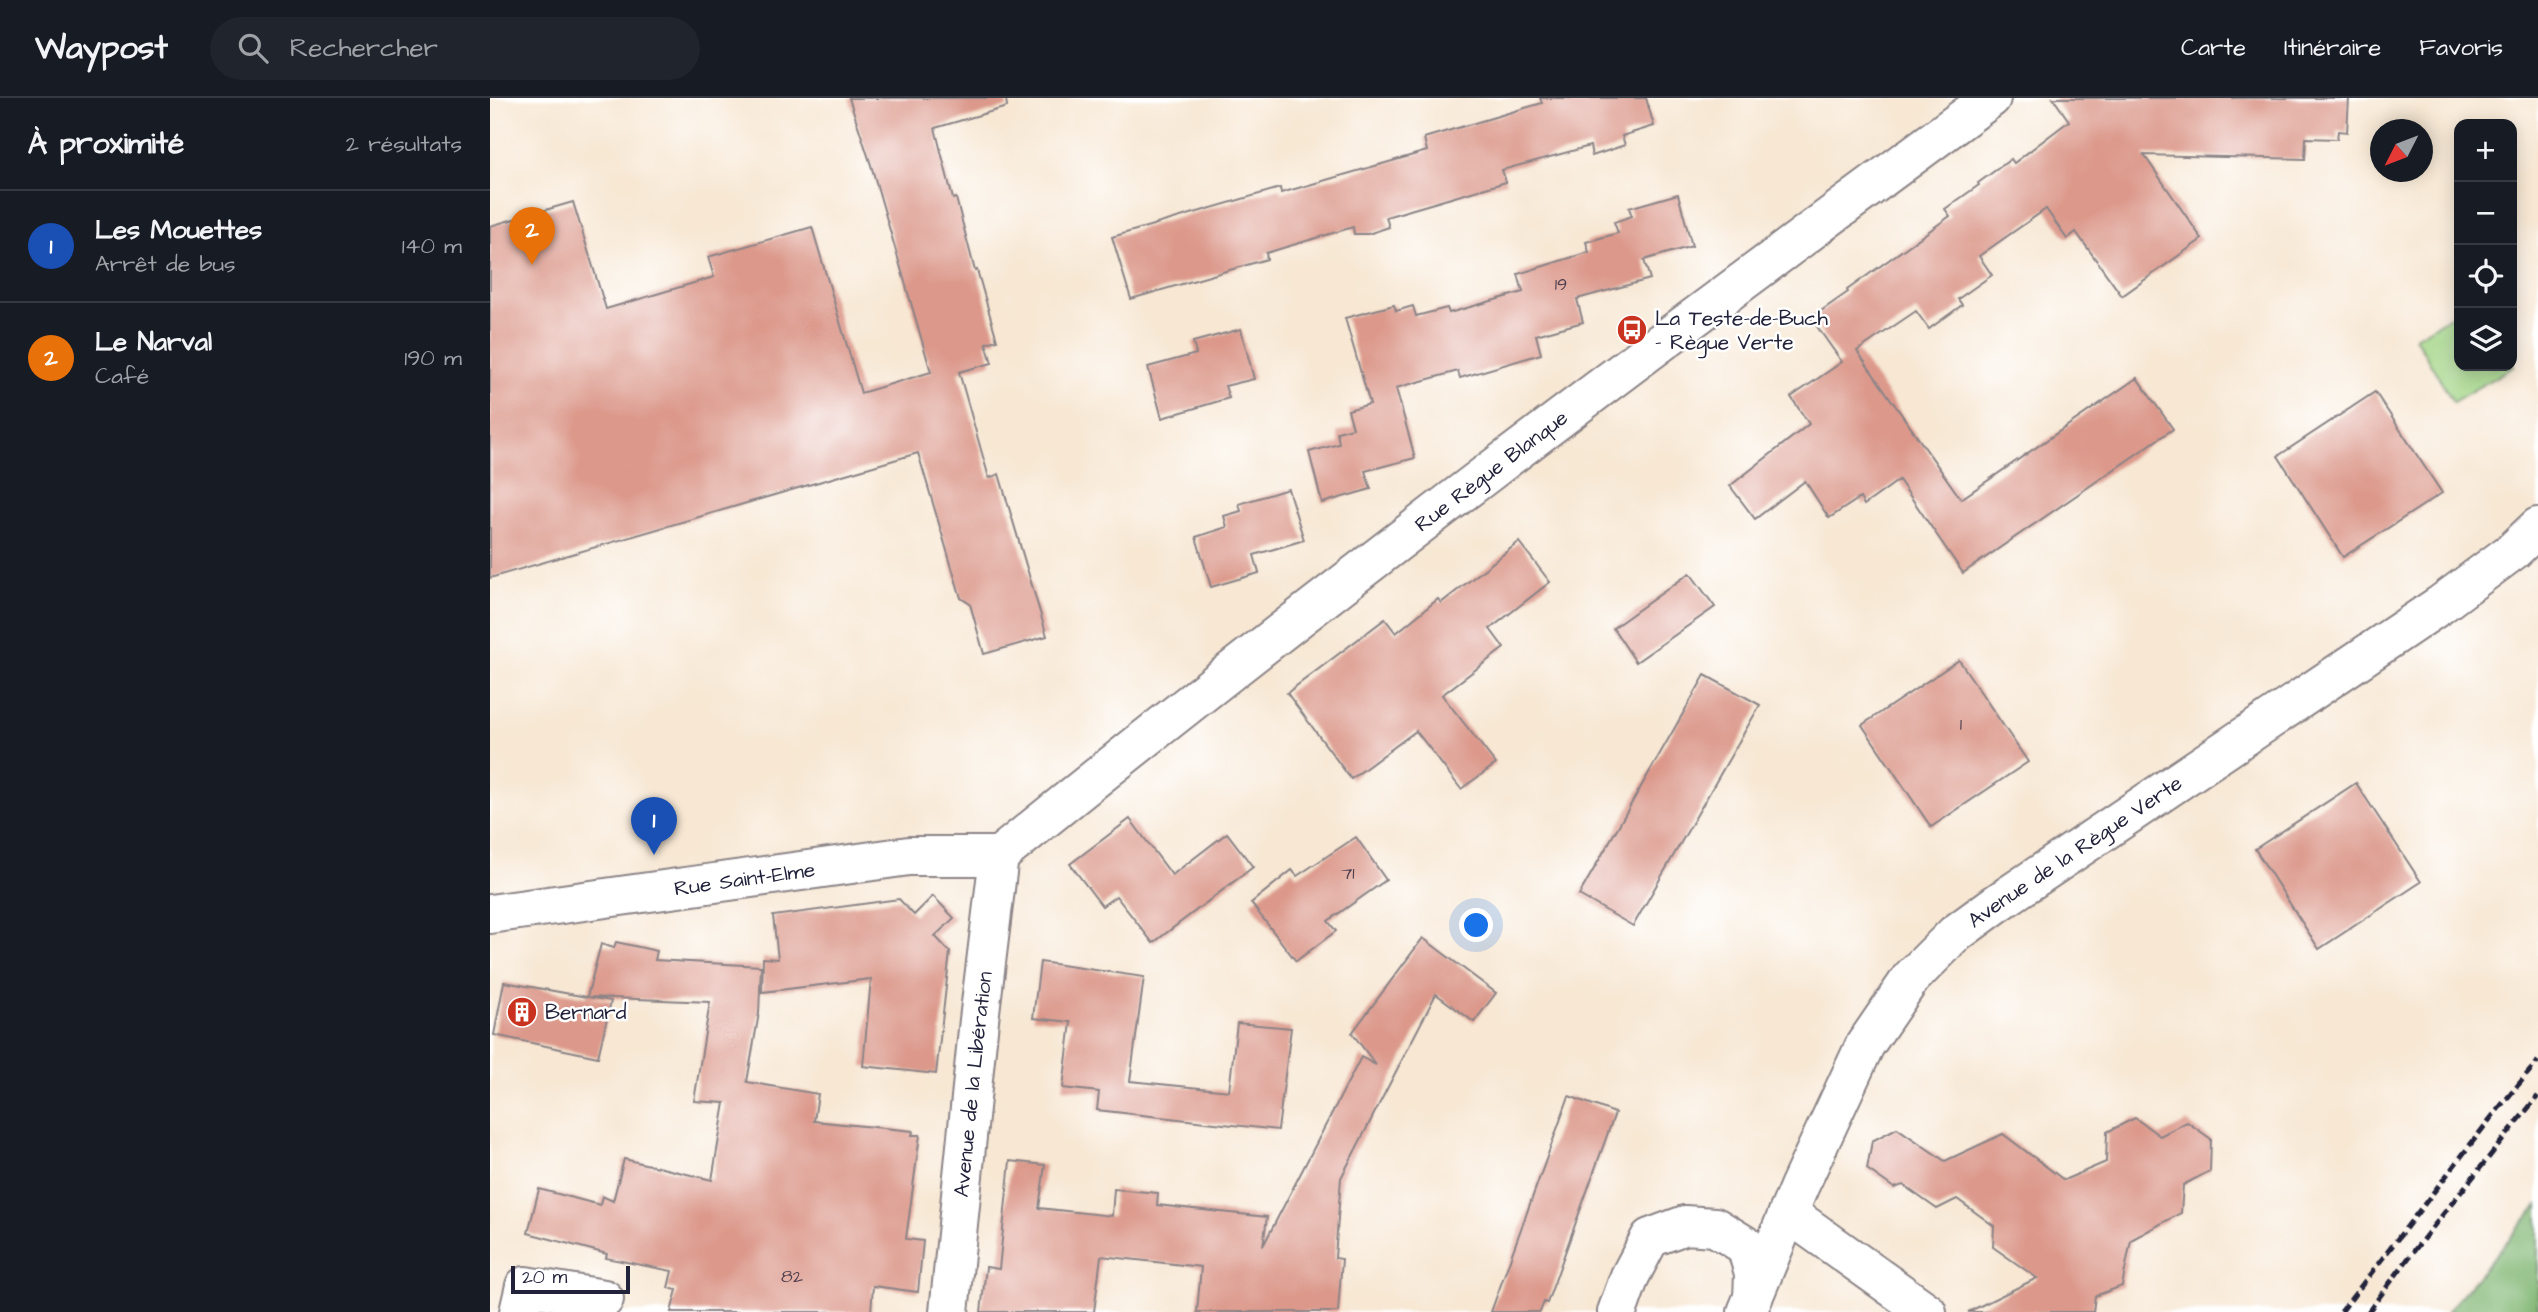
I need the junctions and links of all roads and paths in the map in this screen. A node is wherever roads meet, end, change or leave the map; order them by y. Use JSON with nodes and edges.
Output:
{"nodes":[{"id":1,"x":1991,"y":98,"type":"edge"},
{"id":2,"x":2538,"y":527,"type":"edge"},
{"id":3,"x":999,"y":856,"type":"junction"},
{"id":4,"x":490,"y":914,"type":"edge"},
{"id":5,"x":1788,"y":1213,"type":"junction"},
{"id":6,"x":604,"y":1300,"type":"dead end"},
{"id":7,"x":1750,"y":1306,"type":"edge"},
{"id":8,"x":519,"y":1312,"type":"edge"},
{"id":9,"x":949,"y":1312,"type":"edge"},
{"id":10,"x":1617,"y":1312,"type":"edge"},
{"id":11,"x":1927,"y":1312,"type":"edge"}],
"edges":[{"from":1,"to":3,"type":"street","name":"Rue Règue Blanque"},
{"from":2,"to":5,"type":"street","name":"Avenue de la Règue Verte"},
{"from":3,"to":4,"type":"street","name":"Rue Saint-Elme"},
{"from":3,"to":9,"type":"street","name":"Avenue de la Libération"},
{"from":5,"to":7,"type":"street","name":"Avenue de la Règue Verte"},
{"from":5,"to":11,"type":"street"},
{"from":6,"to":8,"type":"street"},
{"from":7,"to":10,"type":"street","name":"Avenue de la Règue Verte"}]}
